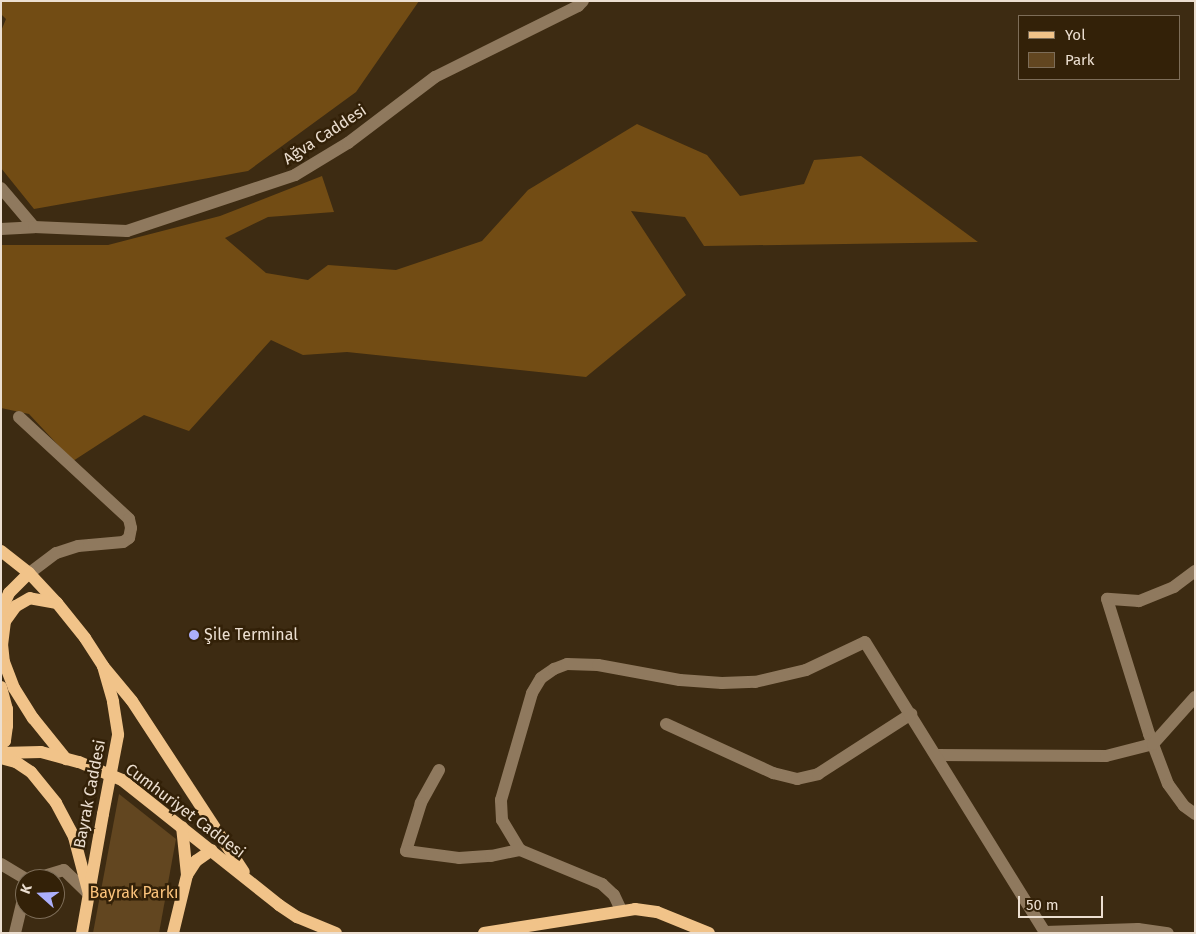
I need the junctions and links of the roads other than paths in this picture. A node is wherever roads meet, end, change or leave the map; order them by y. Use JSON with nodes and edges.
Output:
{"nodes":[{"id":1,"x":582,"y":1,"type":"edge"},
{"id":2,"x":1,"y":188,"type":"edge"},
{"id":3,"x":34,"y":227,"type":"junction"},
{"id":4,"x":1,"y":228,"type":"edge"},
{"id":5,"x":19,"y":417,"type":"dead end"},
{"id":6,"x":1,"y":551,"type":"edge"},
{"id":7,"x":1195,"y":571,"type":"edge"},
{"id":8,"x":28,"y":573,"type":"junction"},
{"id":9,"x":57,"y":603,"type":"junction"},
{"id":10,"x":1,"y":611,"type":"edge"},
{"id":11,"x":103,"y":666,"type":"junction"},
{"id":12,"x":1,"y":687,"type":"edge"},
{"id":13,"x":1195,"y":697,"type":"edge"},
{"id":14,"x":911,"y":714,"type":"junction"},
{"id":15,"x":666,"y":724,"type":"dead end"},
{"id":16,"x":1,"y":744,"type":"edge"},
{"id":17,"x":1153,"y":744,"type":"junction"},
{"id":18,"x":1,"y":753,"type":"edge"},
{"id":19,"x":937,"y":755,"type":"junction"},
{"id":20,"x":1,"y":758,"type":"edge"},
{"id":21,"x":66,"y":759,"type":"junction"},
{"id":22,"x":439,"y":770,"type":"dead end"},
{"id":23,"x":1195,"y":814,"type":"edge"},
{"id":24,"x":182,"y":827,"type":"junction"},
{"id":25,"x":212,"y":850,"type":"junction"},
{"id":26,"x":520,"y":850,"type":"junction"},
{"id":27,"x":1,"y":864,"type":"edge"},
{"id":28,"x":65,"y":871,"type":"edge"},
{"id":29,"x":15,"y":872,"type":"edge"},
{"id":30,"x":187,"y":876,"type":"junction"},
{"id":31,"x":250,"y":883,"type":"junction"},
{"id":32,"x":88,"y":894,"type":"junction"},
{"id":33,"x":621,"y":910,"type":"junction"},
{"id":34,"x":18,"y":919,"type":"edge"},
{"id":35,"x":15,"y":933,"type":"edge"},
{"id":36,"x":82,"y":933,"type":"edge"},
{"id":37,"x":173,"y":933,"type":"edge"},
{"id":38,"x":336,"y":933,"type":"edge"},
{"id":39,"x":484,"y":933,"type":"edge"},
{"id":40,"x":709,"y":933,"type":"edge"},
{"id":41,"x":1168,"y":933,"type":"edge"}],
"edges":[{"from":1,"to":3,"type":"street","name":"Ağva Caddesi"},
{"from":2,"to":3,"type":"street"},
{"from":3,"to":4,"type":"street","name":"Ağva Caddesi"},
{"from":5,"to":8,"type":"street"},
{"from":6,"to":8,"type":"main road","name":"Bayrak Caddesi"},
{"from":7,"to":17,"type":"street"},
{"from":8,"to":9,"type":"main road","name":"Bayrak Caddesi"},
{"from":8,"to":10,"type":"main road"},
{"from":9,"to":11,"type":"main road","name":"Bayrak Caddesi"},
{"from":9,"to":21,"type":"main road"},
{"from":11,"to":31,"type":"main road"},
{"from":11,"to":32,"type":"main road","name":"Bayrak Caddesi","bridge":true},
{"from":12,"to":16,"type":"main road"},
{"from":13,"to":17,"type":"street"},
{"from":14,"to":15,"type":"street"},
{"from":14,"to":19,"type":"street"},
{"from":14,"to":26,"type":"street"},
{"from":17,"to":19,"type":"street"},
{"from":17,"to":23,"type":"street"},
{"from":18,"to":21,"type":"main road","name":"Cumhuriyet Caddesi"},
{"from":19,"to":41,"type":"street"},
{"from":20,"to":32,"type":"main road"},
{"from":21,"to":24,"type":"main road","name":"Cumhuriyet Caddesi"},
{"from":22,"to":26,"type":"street"},
{"from":24,"to":25,"type":"main road","name":"Cumhuriyet Caddesi"},
{"from":24,"to":30,"type":"main road"},
{"from":25,"to":30,"type":"main road"},
{"from":25,"to":31,"type":"main road","name":"Cumhuriyet Caddesi"},
{"from":26,"to":33,"type":"street"},
{"from":27,"to":29,"type":"street"},
{"from":28,"to":32,"type":"street"},
{"from":30,"to":37,"type":"main road"},
{"from":31,"to":38,"type":"main road","name":"Cumhuriyet Caddesi"},
{"from":32,"to":36,"type":"main road","name":"Bayrak Caddesi"},
{"from":33,"to":39,"type":"main road"},
{"from":33,"to":40,"type":"main road"},
{"from":34,"to":35,"type":"street"}]}
